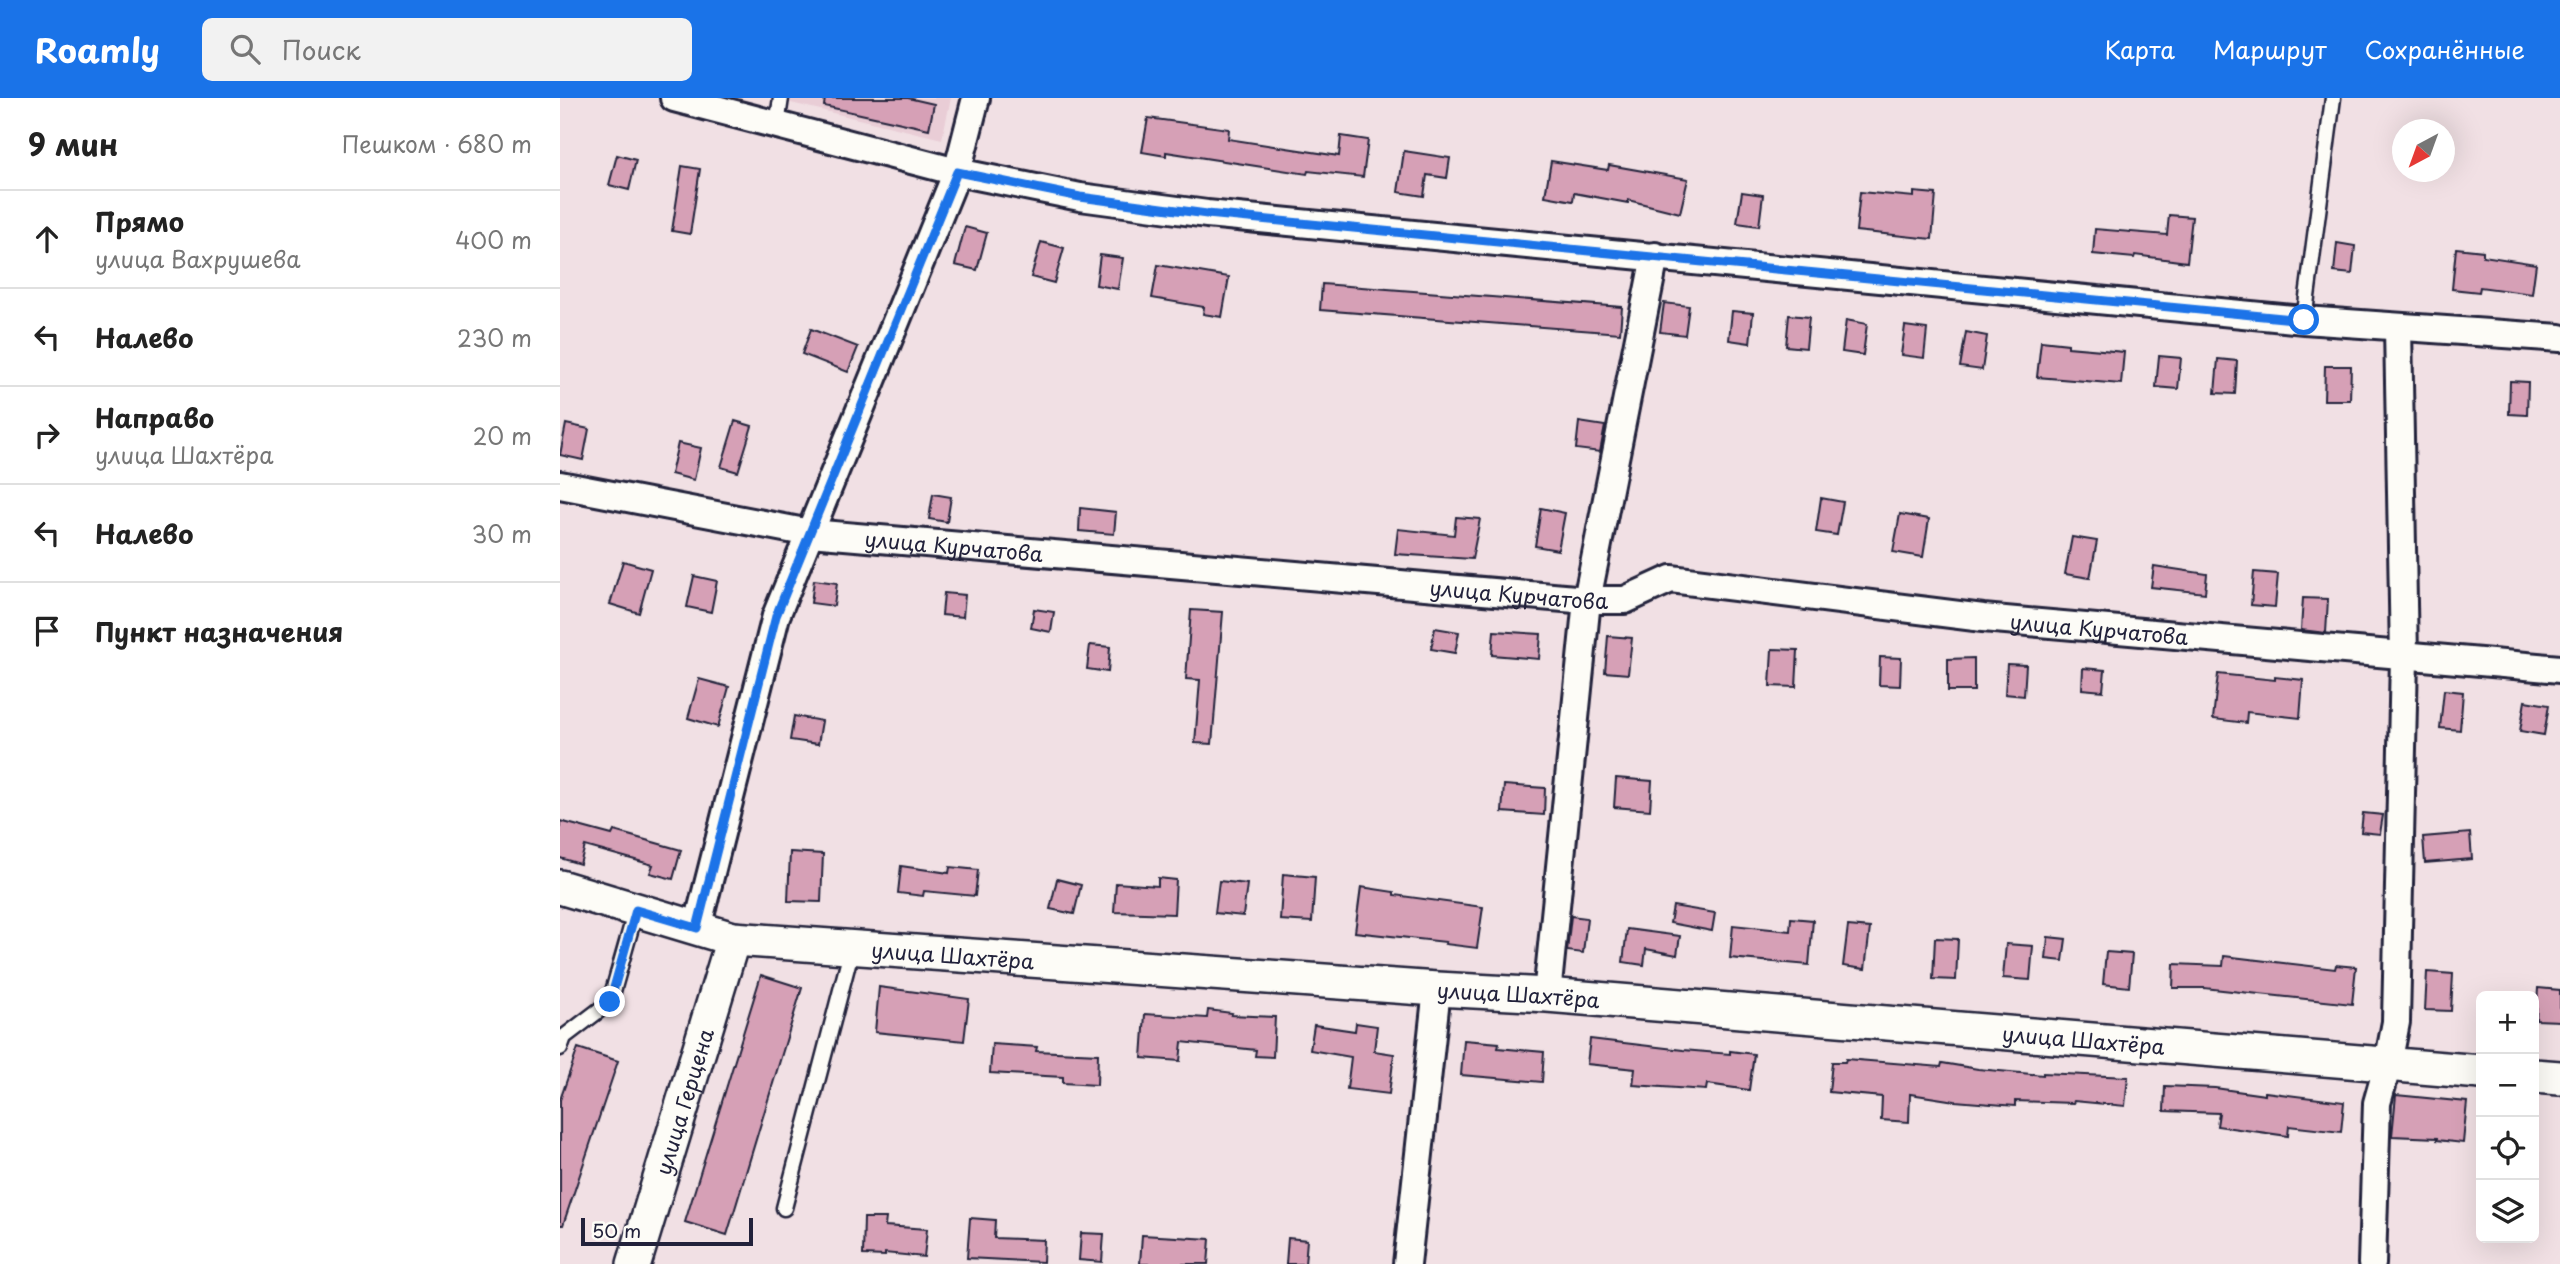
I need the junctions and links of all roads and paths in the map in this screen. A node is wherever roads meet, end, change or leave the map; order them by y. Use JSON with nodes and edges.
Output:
{"nodes":[{"id":1,"x":674,"y":98,"type":"edge"},
{"id":2,"x":781,"y":98,"type":"edge"},
{"id":3,"x":976,"y":98,"type":"edge"},
{"id":4,"x":2333,"y":98,"type":"edge"},
{"id":5,"x":777,"y":125,"type":"junction"},
{"id":6,"x":957,"y":172,"type":"junction"},
{"id":7,"x":1655,"y":256,"type":"junction"},
{"id":8,"x":2304,"y":320,"type":"junction"},
{"id":9,"x":2399,"y":327,"type":"junction"},
{"id":10,"x":2560,"y":338,"type":"edge"},
{"id":11,"x":560,"y":485,"type":"edge"},
{"id":12,"x":810,"y":533,"type":"junction"},
{"id":13,"x":1587,"y":600,"type":"junction"},
{"id":14,"x":2404,"y":657,"type":"junction"},
{"id":15,"x":2560,"y":669,"type":"edge"},
{"id":16,"x":560,"y":887,"type":"edge"},
{"id":17,"x":636,"y":910,"type":"junction"},
{"id":18,"x":697,"y":928,"type":"junction"},
{"id":19,"x":733,"y":939,"type":"junction"},
{"id":20,"x":852,"y":947,"type":"junction"},
{"id":21,"x":1437,"y":989,"type":"junction"},
{"id":22,"x":1547,"y":995,"type":"junction"},
{"id":23,"x":560,"y":1048,"type":"edge"},
{"id":24,"x":2388,"y":1064,"type":"junction"},
{"id":25,"x":2476,"y":1072,"type":"edge"},
{"id":26,"x":2539,"y":1076,"type":"edge"},
{"id":27,"x":2560,"y":1078,"type":"edge"},
{"id":28,"x":784,"y":1208,"type":"dead end"},
{"id":29,"x":635,"y":1264,"type":"edge"},
{"id":30,"x":1408,"y":1264,"type":"edge"},
{"id":31,"x":2372,"y":1264,"type":"edge"}],
"edges":[{"from":1,"to":5,"type":"street"},
{"from":2,"to":5,"type":"lane"},
{"from":3,"to":6,"type":"street"},
{"from":4,"to":8,"type":"lane"},
{"from":5,"to":6,"type":"street"},
{"from":6,"to":7,"type":"street"},
{"from":6,"to":12,"type":"street"},
{"from":7,"to":8,"type":"street"},
{"from":7,"to":13,"type":"street"},
{"from":8,"to":9,"type":"street"},
{"from":9,"to":10,"type":"street"},
{"from":9,"to":14,"type":"street"},
{"from":11,"to":12,"type":"street","name":"улица Курчатова"},
{"from":12,"to":13,"type":"street","name":"улица Курчатова"},
{"from":12,"to":18,"type":"street"},
{"from":13,"to":14,"type":"street","name":"улица Курчатова"},
{"from":13,"to":22,"type":"street"},
{"from":14,"to":15,"type":"street","name":"улица Курчатова"},
{"from":14,"to":24,"type":"street"},
{"from":16,"to":17,"type":"street","name":"улица Шахтёра"},
{"from":17,"to":18,"type":"street","name":"улица Шахтёра"},
{"from":17,"to":23,"type":"lane"},
{"from":18,"to":19,"type":"street","name":"улица Шахтёра"},
{"from":19,"to":20,"type":"street","name":"улица Шахтёра"},
{"from":19,"to":29,"type":"street","name":"улица Герцена"},
{"from":20,"to":21,"type":"street","name":"улица Шахтёра"},
{"from":20,"to":28,"type":"lane"},
{"from":21,"to":22,"type":"street","name":"улица Шахтёра"},
{"from":21,"to":30,"type":"street"},
{"from":22,"to":24,"type":"street","name":"улица Шахтёра"},
{"from":24,"to":25,"type":"street","name":"улица Шахтёра"},
{"from":24,"to":31,"type":"street"},
{"from":26,"to":27,"type":"street"}]}
